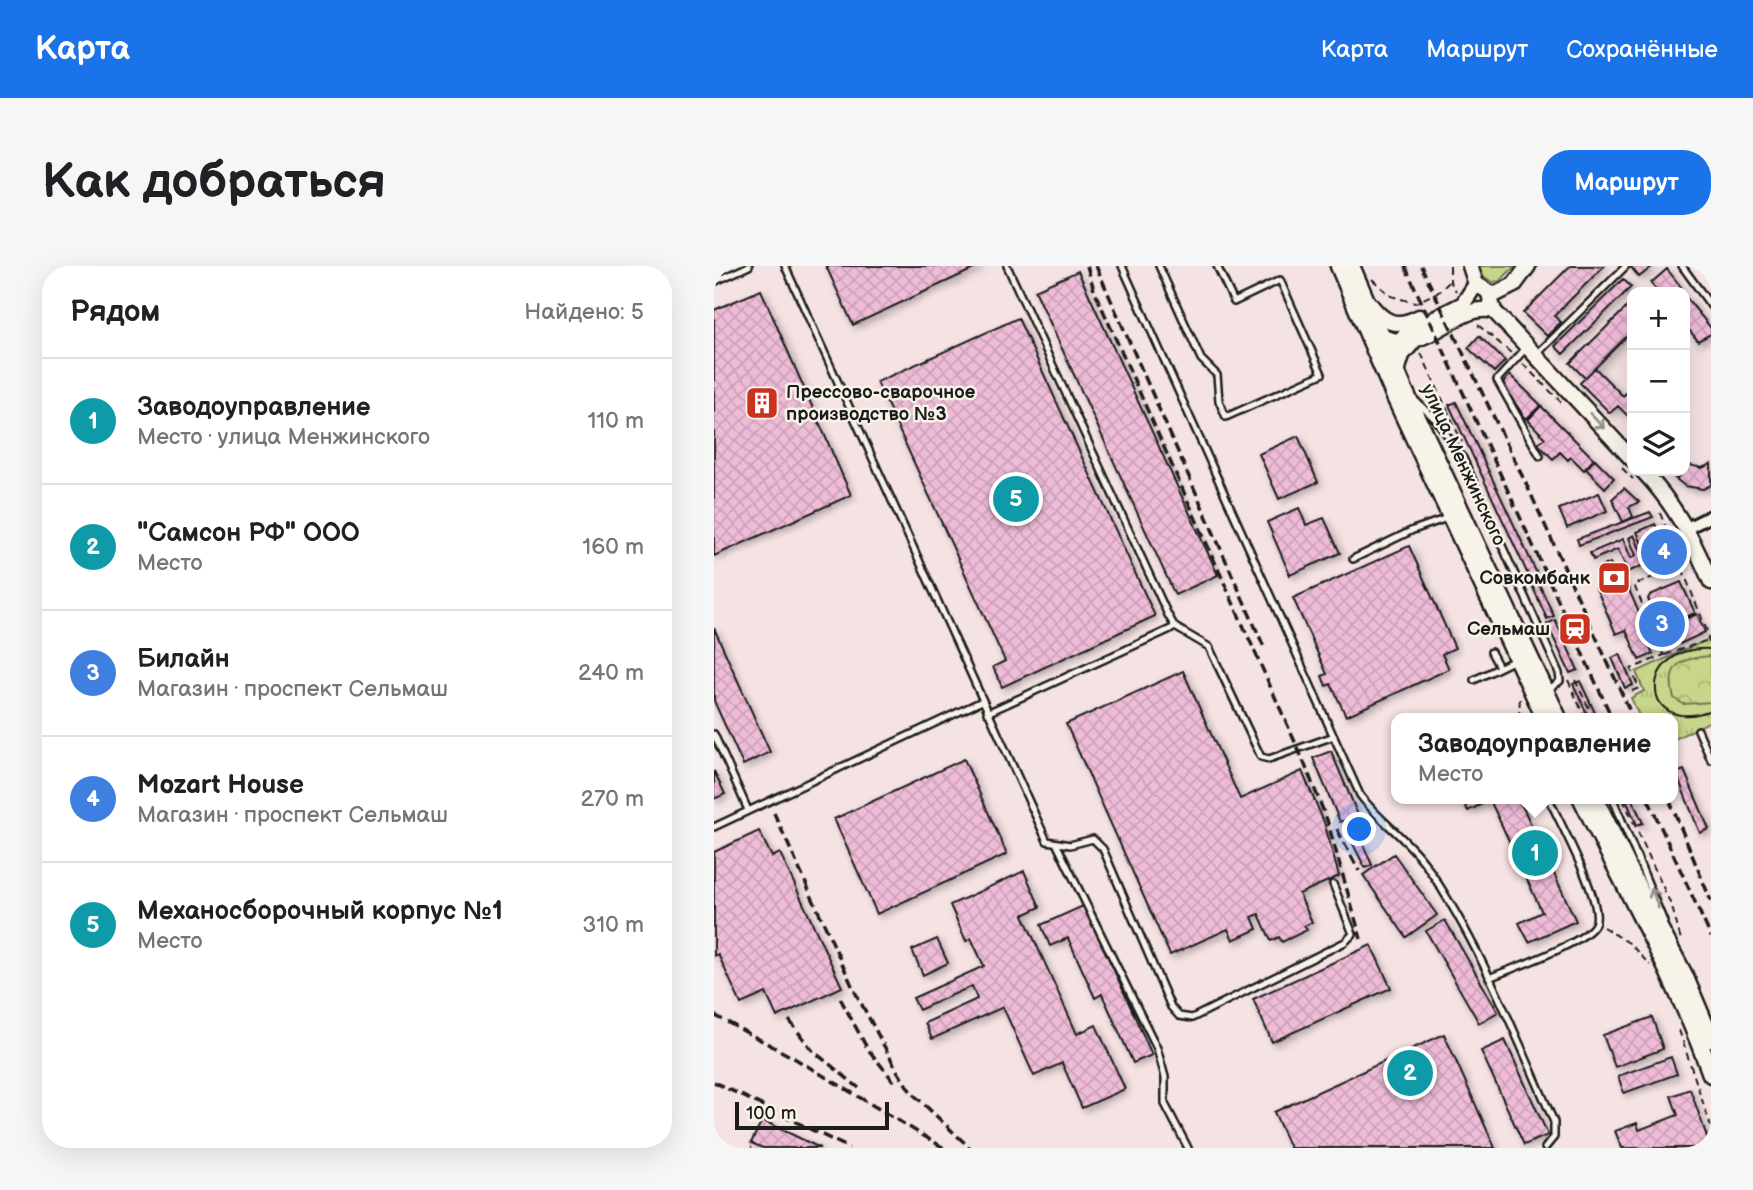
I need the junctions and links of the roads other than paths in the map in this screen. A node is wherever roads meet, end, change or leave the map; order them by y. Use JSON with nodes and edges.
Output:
{"nodes":[{"id":1,"x":748,"y":266,"type":"edge"},
{"id":2,"x":785,"y":266,"type":"edge"},
{"id":3,"x":1007,"y":266,"type":"edge"},
{"id":4,"x":1122,"y":266,"type":"edge"},
{"id":5,"x":1159,"y":266,"type":"edge"},
{"id":6,"x":1217,"y":266,"type":"edge"},
{"id":7,"x":1339,"y":266,"type":"edge"},
{"id":8,"x":1351,"y":266,"type":"edge"},
{"id":9,"x":1528,"y":266,"type":"edge"},
{"id":10,"x":1626,"y":266,"type":"edge"},
{"id":11,"x":1682,"y":266,"type":"edge"},
{"id":12,"x":1472,"y":276,"type":"edge"},
{"id":13,"x":714,"y":282,"type":"edge"},
{"id":14,"x":1362,"y":294,"type":"junction"},
{"id":15,"x":1489,"y":294,"type":"junction"},
{"id":16,"x":1711,"y":306,"type":"edge"},
{"id":17,"x":1493,"y":311,"type":"junction"},
{"id":18,"x":1366,"y":315,"type":"junction"},
{"id":19,"x":1476,"y":316,"type":"junction"},
{"id":20,"x":1406,"y":343,"type":"junction"},
{"id":21,"x":1527,"y":354,"type":"junction"},
{"id":22,"x":1392,"y":376,"type":"junction"},
{"id":23,"x":1405,"y":392,"type":"junction"},
{"id":24,"x":1540,"y":456,"type":"dead end"},
{"id":25,"x":1626,"y":462,"type":"edge"},
{"id":26,"x":1640,"y":477,"type":"edge"},
{"id":27,"x":1711,"y":516,"type":"edge"},
{"id":28,"x":1451,"y":517,"type":"junction"},
{"id":29,"x":1687,"y":528,"type":"junction"},
{"id":30,"x":1353,"y":559,"type":"dead end"},
{"id":31,"x":1711,"y":582,"type":"edge"},
{"id":32,"x":1175,"y":627,"type":"junction"},
{"id":33,"x":1491,"y":652,"type":"dead end"},
{"id":34,"x":1523,"y":657,"type":"junction"},
{"id":35,"x":1499,"y":667,"type":"junction"},
{"id":36,"x":1474,"y":680,"type":"dead end"},
{"id":37,"x":1546,"y":692,"type":"junction"},
{"id":38,"x":982,"y":701,"type":"junction"},
{"id":39,"x":988,"y":713,"type":"junction"},
{"id":40,"x":1543,"y":713,"type":"edge"},
{"id":41,"x":1556,"y":713,"type":"edge"},
{"id":42,"x":1698,"y":730,"type":"dead end"},
{"id":43,"x":714,"y":734,"type":"edge"},
{"id":44,"x":1334,"y":736,"type":"junction"},
{"id":45,"x":1711,"y":760,"type":"edge"},
{"id":46,"x":1551,"y":804,"type":"edge"},
{"id":47,"x":1585,"y":804,"type":"edge"},
{"id":48,"x":1598,"y":804,"type":"edge"},
{"id":49,"x":1615,"y":804,"type":"edge"},
{"id":50,"x":748,"y":810,"type":"junction"},
{"id":51,"x":714,"y":827,"type":"edge"},
{"id":52,"x":1057,"y":845,"type":"junction"},
{"id":53,"x":1333,"y":884,"type":"dead end"},
{"id":54,"x":1678,"y":962,"type":"junction"},
{"id":55,"x":1489,"y":978,"type":"junction"},
{"id":56,"x":1711,"y":1039,"type":"edge"},
{"id":57,"x":1711,"y":1074,"type":"edge"},
{"id":58,"x":1188,"y":1148,"type":"edge"},
{"id":59,"x":1545,"y":1148,"type":"edge"}],
"edges":[{"from":1,"to":13,"type":"lane"},
{"from":2,"to":38,"type":"lane"},
{"from":3,"to":32,"type":"lane"},
{"from":4,"to":44,"type":"lane"},
{"from":5,"to":6,"type":"lane"},
{"from":7,"to":18,"type":"main road","name":"улица Менжинского"},
{"from":8,"to":14,"type":"main road","name":"улица Менжинского"},
{"from":9,"to":15,"type":"main road"},
{"from":10,"to":21,"type":"lane"},
{"from":11,"to":16,"type":"lane"},
{"from":12,"to":14,"type":"main road"},
{"from":12,"to":15,"type":"main road"},
{"from":12,"to":20,"type":"main road"},
{"from":14,"to":18,"type":"main road","name":"улица Менжинского"},
{"from":15,"to":17,"type":"main road"},
{"from":15,"to":19,"type":"main road"},
{"from":17,"to":19,"type":"main road"},
{"from":17,"to":21,"type":"main road"},
{"from":18,"to":20,"type":"main road"},
{"from":18,"to":20,"type":"main road","name":"улица Менжинского"},
{"from":18,"to":22,"type":"main road","name":"улица Менжинского"},
{"from":19,"to":20,"type":"main road"},
{"from":20,"to":22,"type":"main road","name":"улица Менжинского"},
{"from":20,"to":22,"type":"main road"},
{"from":21,"to":24,"type":"lane"},
{"from":21,"to":25,"type":"main road","one_way":true},
{"from":22,"to":23,"type":"main road","name":"улица Менжинского"},
{"from":22,"to":28,"type":"main road","name":"улица Менжинского"},
{"from":23,"to":34,"type":"main road","name":"улица Менжинского"},
{"from":23,"to":37,"type":"lane"},
{"from":26,"to":29,"type":"main road"},
{"from":27,"to":29,"type":"street"},
{"from":28,"to":30,"type":"lane"},
{"from":28,"to":34,"type":"main road","name":"улица Менжинского"},
{"from":29,"to":31,"type":"main road"},
{"from":32,"to":39,"type":"lane"},
{"from":32,"to":44,"type":"lane"},
{"from":33,"to":35,"type":"lane"},
{"from":34,"to":35,"type":"lane"},
{"from":34,"to":37,"type":"main road","name":"улица Менжинского"},
{"from":34,"to":40,"type":"main road","name":"улица Менжинского"},
{"from":35,"to":36,"type":"lane"},
{"from":37,"to":41,"type":"main road","name":"улица Менжинского"},
{"from":38,"to":39,"type":"lane"},
{"from":38,"to":50,"type":"lane"},
{"from":39,"to":52,"type":"lane"},
{"from":42,"to":45,"type":"lane"},
{"from":43,"to":50,"type":"lane"},
{"from":44,"to":55,"type":"lane"},
{"from":46,"to":55,"type":"lane"},
{"from":47,"to":57,"type":"main road"},
{"from":48,"to":54,"type":"main road"},
{"from":54,"to":49,"type":"lane","one_way":true},
{"from":50,"to":51,"type":"lane"},
{"from":52,"to":53,"type":"lane"},
{"from":52,"to":58,"type":"lane"},
{"from":54,"to":56,"type":"main road"},
{"from":55,"to":59,"type":"lane"}]}
